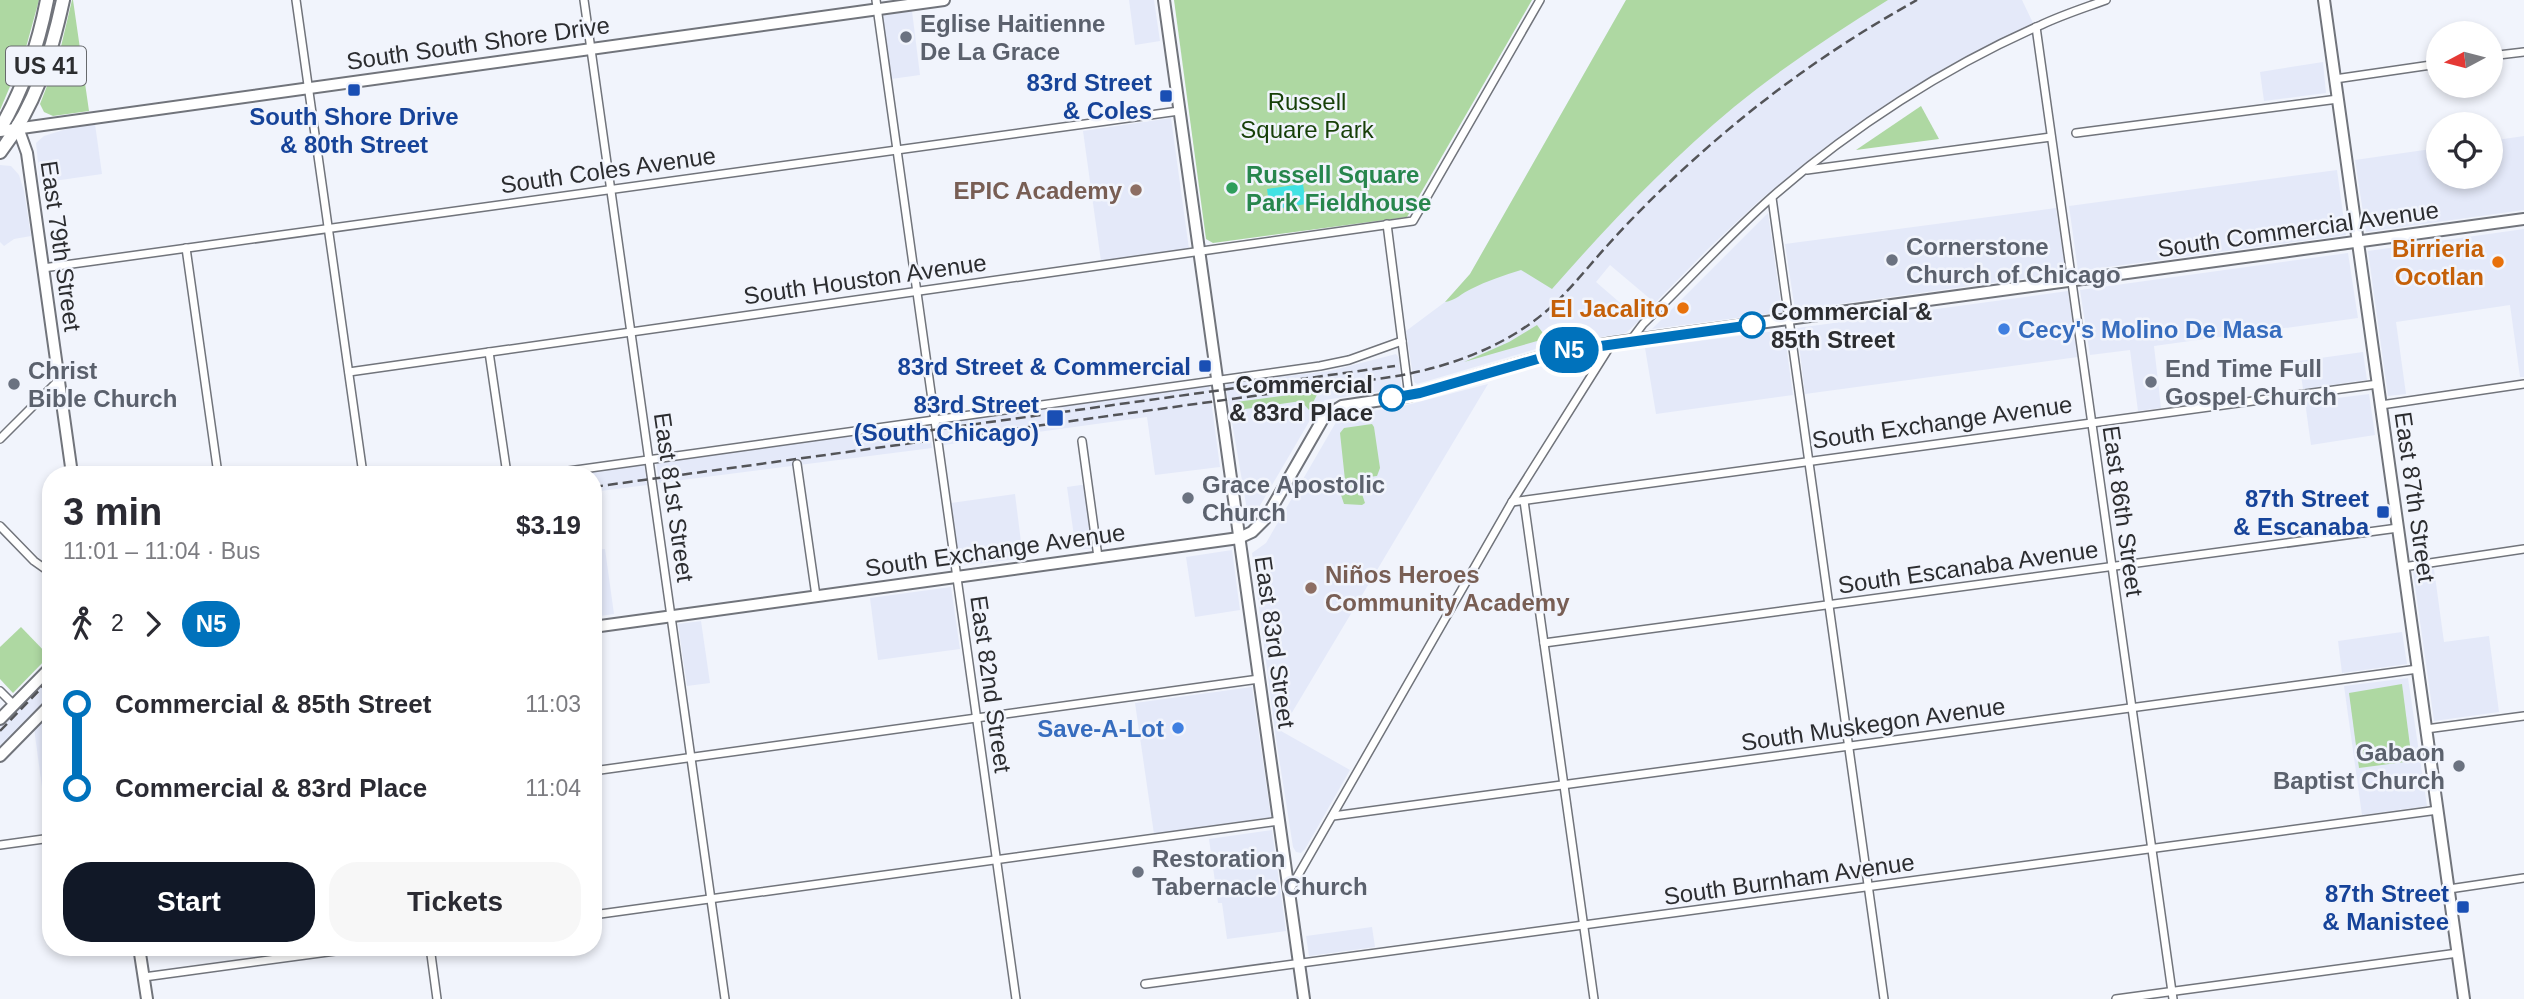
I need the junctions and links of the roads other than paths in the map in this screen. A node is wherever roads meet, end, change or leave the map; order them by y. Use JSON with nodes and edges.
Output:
{"nodes":[{"id":1,"x":47,"y":0,"type":"edge"},
{"id":2,"x":63,"y":0,"type":"edge"},
{"id":3,"x":296,"y":0,"type":"edge"},
{"id":4,"x":584,"y":0,"type":"edge"},
{"id":5,"x":944,"y":0,"type":"edge"},
{"id":6,"x":1164,"y":0,"type":"edge"},
{"id":7,"x":1540,"y":0,"type":"edge"},
{"id":8,"x":2106,"y":0,"type":"edge"},
{"id":9,"x":2323,"y":0,"type":"edge"},
{"id":10,"x":876,"y":5,"type":"edge"},
{"id":11,"x":2038,"y":26,"type":"junction"},
{"id":12,"x":591,"y":49,"type":"junction"},
{"id":13,"x":2524,"y":52,"type":"edge"},
{"id":14,"x":2503,"y":54,"type":"edge"},
{"id":15,"x":2426,"y":66,"type":"edge"},
{"id":16,"x":2335,"y":79,"type":"junction"},
{"id":17,"x":308,"y":88,"type":"junction"},
{"id":18,"x":2337,"y":99,"type":"junction"},
{"id":19,"x":12,"y":108,"type":"junction"},
{"id":20,"x":1179,"y":111,"type":"junction"},
{"id":21,"x":18,"y":129,"type":"junction"},
{"id":22,"x":0,"y":130,"type":"edge"},
{"id":23,"x":2076,"y":133,"type":"dead end"},
{"id":24,"x":2051,"y":137,"type":"junction"},
{"id":25,"x":897,"y":150,"type":"junction"},
{"id":26,"x":0,"y":152,"type":"edge"},
{"id":27,"x":1806,"y":170,"type":"junction"},
{"id":28,"x":611,"y":190,"type":"junction"},
{"id":29,"x":1772,"y":198,"type":"junction"},
{"id":30,"x":2524,"y":219,"type":"edge"},
{"id":31,"x":1387,"y":224,"type":"junction"},
{"id":32,"x":328,"y":228,"type":"junction"},
{"id":33,"x":2358,"y":243,"type":"junction"},
{"id":34,"x":186,"y":248,"type":"junction"},
{"id":35,"x":1198,"y":251,"type":"junction"},
{"id":36,"x":43,"y":268,"type":"junction"},
{"id":37,"x":2071,"y":281,"type":"junction"},
{"id":38,"x":917,"y":291,"type":"junction"},
{"id":39,"x":1789,"y":320,"type":"junction"},
{"id":40,"x":631,"y":332,"type":"junction"},
{"id":41,"x":1402,"y":341,"type":"junction"},
{"id":42,"x":1630,"y":341,"type":"junction"},
{"id":43,"x":1612,"y":343,"type":"junction"},
{"id":44,"x":489,"y":352,"type":"junction"},
{"id":45,"x":349,"y":372,"type":"junction"},
{"id":46,"x":59,"y":380,"type":"junction"},
{"id":47,"x":1217,"y":380,"type":"junction"},
{"id":48,"x":2378,"y":384,"type":"junction"},
{"id":49,"x":2524,"y":384,"type":"edge"},
{"id":50,"x":1409,"y":396,"type":"junction"},
{"id":51,"x":2381,"y":405,"type":"junction"},
{"id":52,"x":1334,"y":408,"type":"joint"},
{"id":53,"x":935,"y":419,"type":"junction"},
{"id":54,"x":2091,"y":423,"type":"junction"},
{"id":55,"x":0,"y":439,"type":"edge"},
{"id":56,"x":1082,"y":441,"type":"dead end"},
{"id":57,"x":649,"y":460,"type":"junction"},
{"id":58,"x":1809,"y":461,"type":"junction"},
{"id":59,"x":797,"y":464,"type":"dead end"},
{"id":60,"x":71,"y":466,"type":"edge"},
{"id":61,"x":217,"y":466,"type":"edge"},
{"id":62,"x":362,"y":466,"type":"edge"},
{"id":63,"x":506,"y":466,"type":"edge"},
{"id":64,"x":602,"y":466,"type":"edge"},
{"id":65,"x":1524,"y":500,"type":"junction"},
{"id":66,"x":1512,"y":502,"type":"junction"},
{"id":67,"x":0,"y":526,"type":"edge"},
{"id":68,"x":2398,"y":528,"type":"junction"},
{"id":69,"x":1239,"y":538,"type":"junction"},
{"id":70,"x":2524,"y":549,"type":"edge"},
{"id":71,"x":1098,"y":557,"type":"junction"},
{"id":72,"x":42,"y":567,"type":"edge"},
{"id":73,"x":2112,"y":567,"type":"junction"},
{"id":74,"x":2403,"y":567,"type":"junction"},
{"id":75,"x":957,"y":577,"type":"junction"},
{"id":76,"x":816,"y":596,"type":"junction"},
{"id":77,"x":1829,"y":605,"type":"junction"},
{"id":78,"x":671,"y":616,"type":"junction"},
{"id":79,"x":602,"y":625,"type":"edge"},
{"id":80,"x":1544,"y":643,"type":"junction"},
{"id":81,"x":2418,"y":670,"type":"junction"},
{"id":82,"x":42,"y":676,"type":"edge"},
{"id":83,"x":1259,"y":679,"type":"junction"},
{"id":84,"x":0,"y":691,"type":"edge"},
{"id":85,"x":14,"y":705,"type":"junction"},
{"id":86,"x":2132,"y":708,"type":"junction"},
{"id":87,"x":42,"y":713,"type":"edge"},
{"id":88,"x":2524,"y":716,"type":"edge"},
{"id":89,"x":977,"y":718,"type":"junction"},
{"id":90,"x":0,"y":719,"type":"edge"},
{"id":91,"x":2426,"y":729,"type":"junction"},
{"id":92,"x":1849,"y":746,"type":"junction"},
{"id":93,"x":0,"y":756,"type":"edge"},
{"id":94,"x":691,"y":758,"type":"junction"},
{"id":95,"x":602,"y":770,"type":"edge"},
{"id":96,"x":1564,"y":785,"type":"junction"},
{"id":97,"x":2438,"y":810,"type":"junction"},
{"id":98,"x":1334,"y":816,"type":"junction"},
{"id":99,"x":1279,"y":821,"type":"junction"},
{"id":100,"x":42,"y":839,"type":"edge"},
{"id":101,"x":0,"y":845,"type":"edge"},
{"id":102,"x":2151,"y":849,"type":"junction"},
{"id":103,"x":997,"y":860,"type":"junction"},
{"id":104,"x":2524,"y":878,"type":"edge"},
{"id":105,"x":1869,"y":888,"type":"junction"},
{"id":106,"x":2449,"y":889,"type":"junction"},
{"id":107,"x":1289,"y":891,"type":"junction"},
{"id":108,"x":711,"y":899,"type":"junction"},
{"id":109,"x":602,"y":914,"type":"edge"},
{"id":110,"x":1584,"y":925,"type":"junction"},
{"id":111,"x":2458,"y":953,"type":"junction"},
{"id":112,"x":140,"y":956,"type":"edge"},
{"id":113,"x":299,"y":956,"type":"edge"},
{"id":114,"x":431,"y":956,"type":"edge"},
{"id":115,"x":1299,"y":965,"type":"junction"},
{"id":116,"x":144,"y":977,"type":"junction"},
{"id":117,"x":1145,"y":984,"type":"dead end"},
{"id":118,"x":2172,"y":995,"type":"edge"},
{"id":119,"x":147,"y":999,"type":"edge"},
{"id":120,"x":437,"y":999,"type":"edge"},
{"id":121,"x":725,"y":999,"type":"edge"},
{"id":122,"x":1016,"y":999,"type":"edge"},
{"id":123,"x":1304,"y":999,"type":"edge"},
{"id":124,"x":1594,"y":999,"type":"edge"},
{"id":125,"x":1885,"y":999,"type":"edge"},
{"id":126,"x":2116,"y":999,"type":"edge"},
{"id":127,"x":2464,"y":999,"type":"edge"}],
"edges":[{"from":1,"to":19,"type":"main road","number":"US 41"},
{"from":2,"to":21,"type":"main road","number":"US 41"},
{"from":3,"to":17,"type":"street"},
{"from":4,"to":12,"type":"street","name":"East 81st Street"},
{"from":5,"to":10,"type":"main road","name":"South South Shore Drive"},
{"from":6,"to":20,"type":"main road","name":"East 83rd Street"},
{"from":7,"to":31,"type":"street","name":"South Houston Avenue"},
{"from":8,"to":11,"type":"street"},
{"from":9,"to":16,"type":"main road","name":"East 87th Street"},
{"from":10,"to":12,"type":"main road","name":"South South Shore Drive"},
{"from":10,"to":25,"type":"street","name":"East 82nd Street"},
{"from":11,"to":24,"type":"street","name":"East 86th Street"},
{"from":11,"to":27,"type":"street"},
{"from":12,"to":17,"type":"main road","name":"South South Shore Drive"},
{"from":12,"to":28,"type":"street","name":"East 81st Street"},
{"from":13,"to":14,"type":"street"},
{"from":15,"to":16,"type":"street"},
{"from":16,"to":18,"type":"main road","name":"East 87th Street"},
{"from":17,"to":21,"type":"main road","name":"South South Shore Drive"},
{"from":17,"to":32,"type":"street"},
{"from":18,"to":23,"type":"street"},
{"from":18,"to":33,"type":"main road","name":"East 87th Street"},
{"from":19,"to":21,"type":"main road","name":"East 79th Street"},
{"from":19,"to":22,"type":"main road","number":"US 41"},
{"from":20,"to":25,"type":"street","name":"South Coles Avenue"},
{"from":20,"to":35,"type":"main road","name":"East 83rd Street"},
{"from":21,"to":22,"type":"main road","name":"South South Shore Drive"},
{"from":21,"to":26,"type":"main road","number":"US 41"},
{"from":21,"to":36,"type":"main road","name":"East 79th Street"},
{"from":24,"to":27,"type":"street"},
{"from":24,"to":37,"type":"street","name":"East 86th Street"},
{"from":25,"to":28,"type":"street","name":"South Coles Avenue"},
{"from":25,"to":38,"type":"street","name":"East 82nd Street"},
{"from":27,"to":29,"type":"street"},
{"from":28,"to":32,"type":"street","name":"South Coles Avenue"},
{"from":28,"to":40,"type":"street","name":"East 81st Street"},
{"from":29,"to":39,"type":"street"},
{"from":29,"to":42,"type":"street"},
{"from":30,"to":33,"type":"main road","name":"South Commercial Avenue"},
{"from":31,"to":35,"type":"street","name":"South Houston Avenue"},
{"from":31,"to":41,"type":"street"},
{"from":32,"to":34,"type":"street","name":"South Coles Avenue"},
{"from":32,"to":45,"type":"street"},
{"from":33,"to":37,"type":"main road","name":"South Commercial Avenue"},
{"from":33,"to":48,"type":"main road","name":"East 87th Street"},
{"from":34,"to":36,"type":"street","name":"South Coles Avenue"},
{"from":34,"to":61,"type":"street"},
{"from":35,"to":38,"type":"street","name":"South Houston Avenue"},
{"from":35,"to":47,"type":"main road","name":"East 83rd Street"},
{"from":36,"to":46,"type":"main road","name":"East 79th Street"},
{"from":37,"to":39,"type":"main road","name":"South Commercial Avenue"},
{"from":37,"to":54,"type":"street","name":"East 86th Street"},
{"from":38,"to":40,"type":"street","name":"South Houston Avenue"},
{"from":38,"to":53,"type":"street","name":"East 82nd Street"},
{"from":39,"to":42,"type":"main road","name":"South Commercial Avenue"},
{"from":39,"to":58,"type":"street"},
{"from":40,"to":44,"type":"street","name":"South Houston Avenue"},
{"from":40,"to":57,"type":"street","name":"East 81st Street"},
{"from":41,"to":47,"type":"street"},
{"from":41,"to":50,"type":"street"},
{"from":42,"to":43,"type":"main road","name":"South Commercial Avenue"},
{"from":43,"to":50,"type":"main road","name":"South Commercial Avenue"},
{"from":43,"to":66,"type":"street"},
{"from":44,"to":45,"type":"street","name":"South Houston Avenue"},
{"from":44,"to":63,"type":"street"},
{"from":45,"to":62,"type":"street"},
{"from":46,"to":55,"type":"street"},
{"from":46,"to":60,"type":"main road","name":"East 79th Street"},
{"from":47,"to":53,"type":"street"},
{"from":47,"to":69,"type":"main road","name":"East 83rd Street"},
{"from":48,"to":51,"type":"main road","name":"East 87th Street"},
{"from":48,"to":54,"type":"street","name":"South Exchange Avenue"},
{"from":49,"to":51,"type":"street"},
{"from":50,"to":52,"type":"main road","name":"South Commercial Avenue"},
{"from":51,"to":68,"type":"main road","name":"East 87th Street"},
{"from":52,"to":69,"type":"main road","name":"South Exchange Avenue"},
{"from":53,"to":57,"type":"street"},
{"from":53,"to":75,"type":"street","name":"East 82nd Street"},
{"from":54,"to":58,"type":"street","name":"South Exchange Avenue"},
{"from":54,"to":73,"type":"street","name":"East 86th Street"},
{"from":56,"to":71,"type":"street"},
{"from":57,"to":64,"type":"street"},
{"from":57,"to":78,"type":"street","name":"East 81st Street"},
{"from":58,"to":65,"type":"street","name":"South Exchange Avenue"},
{"from":58,"to":77,"type":"street"},
{"from":59,"to":76,"type":"street"},
{"from":65,"to":66,"type":"street","name":"South Exchange Avenue"},
{"from":65,"to":80,"type":"street"},
{"from":66,"to":98,"type":"street"},
{"from":67,"to":72,"type":"street"},
{"from":68,"to":73,"type":"street","name":"South Escanaba Avenue"},
{"from":68,"to":74,"type":"main road","name":"East 87th Street"},
{"from":69,"to":71,"type":"main road","name":"South Exchange Avenue"},
{"from":69,"to":83,"type":"main road","name":"East 83rd Street"},
{"from":70,"to":74,"type":"street"},
{"from":71,"to":75,"type":"main road","name":"South Exchange Avenue"},
{"from":73,"to":77,"type":"street","name":"South Escanaba Avenue"},
{"from":73,"to":86,"type":"street","name":"East 86th Street"},
{"from":74,"to":81,"type":"main road","name":"East 87th Street"},
{"from":75,"to":76,"type":"main road","name":"South Exchange Avenue"},
{"from":75,"to":89,"type":"street","name":"East 82nd Street"},
{"from":76,"to":78,"type":"main road","name":"South Exchange Avenue"},
{"from":77,"to":80,"type":"street","name":"South Escanaba Avenue"},
{"from":77,"to":92,"type":"street"},
{"from":78,"to":79,"type":"main road","name":"South Exchange Avenue"},
{"from":78,"to":94,"type":"street","name":"East 81st Street"},
{"from":80,"to":96,"type":"street"},
{"from":81,"to":86,"type":"street","name":"South Muskegon Avenue"},
{"from":81,"to":91,"type":"main road","name":"East 87th Street"},
{"from":82,"to":85,"type":"main road"},
{"from":83,"to":89,"type":"street"},
{"from":83,"to":99,"type":"main road","name":"East 83rd Street"},
{"from":84,"to":85,"type":"street"},
{"from":85,"to":90,"type":"main road"},
{"from":86,"to":92,"type":"street","name":"South Muskegon Avenue"},
{"from":86,"to":102,"type":"street","name":"East 86th Street"},
{"from":87,"to":93,"type":"main road"},
{"from":88,"to":91,"type":"street"},
{"from":89,"to":94,"type":"street"},
{"from":89,"to":103,"type":"street","name":"East 82nd Street"},
{"from":91,"to":97,"type":"main road","name":"East 87th Street"},
{"from":92,"to":96,"type":"street","name":"South Muskegon Avenue"},
{"from":92,"to":105,"type":"street"},
{"from":94,"to":95,"type":"street"},
{"from":94,"to":108,"type":"street","name":"East 81st Street"},
{"from":96,"to":98,"type":"street","name":"South Muskegon Avenue"},
{"from":96,"to":110,"type":"street"},
{"from":97,"to":102,"type":"street","name":"South Burnham Avenue"},
{"from":97,"to":106,"type":"main road","name":"East 87th Street"},
{"from":98,"to":107,"type":"street"},
{"from":99,"to":103,"type":"street"},
{"from":99,"to":107,"type":"main road","name":"East 83rd Street"},
{"from":100,"to":101,"type":"street"},
{"from":102,"to":105,"type":"street","name":"South Burnham Avenue"},
{"from":102,"to":118,"type":"street","name":"East 86th Street"},
{"from":103,"to":108,"type":"street"},
{"from":103,"to":122,"type":"street","name":"East 82nd Street"},
{"from":104,"to":106,"type":"street"},
{"from":105,"to":110,"type":"street","name":"South Burnham Avenue"},
{"from":105,"to":125,"type":"street"},
{"from":106,"to":111,"type":"main road","name":"East 87th Street"},
{"from":107,"to":115,"type":"main road","name":"East 83rd Street"},
{"from":108,"to":109,"type":"street"},
{"from":108,"to":121,"type":"street","name":"East 81st Street"},
{"from":110,"to":115,"type":"street","name":"South Burnham Avenue"},
{"from":110,"to":124,"type":"street"},
{"from":111,"to":118,"type":"street"},
{"from":111,"to":127,"type":"main road","name":"East 87th Street"},
{"from":112,"to":116,"type":"main road"},
{"from":113,"to":116,"type":"street"},
{"from":114,"to":120,"type":"street"},
{"from":115,"to":117,"type":"street","name":"South Burnham Avenue"},
{"from":115,"to":123,"type":"main road","name":"East 83rd Street"},
{"from":116,"to":119,"type":"main road"},
{"from":118,"to":126,"type":"street"}]}
